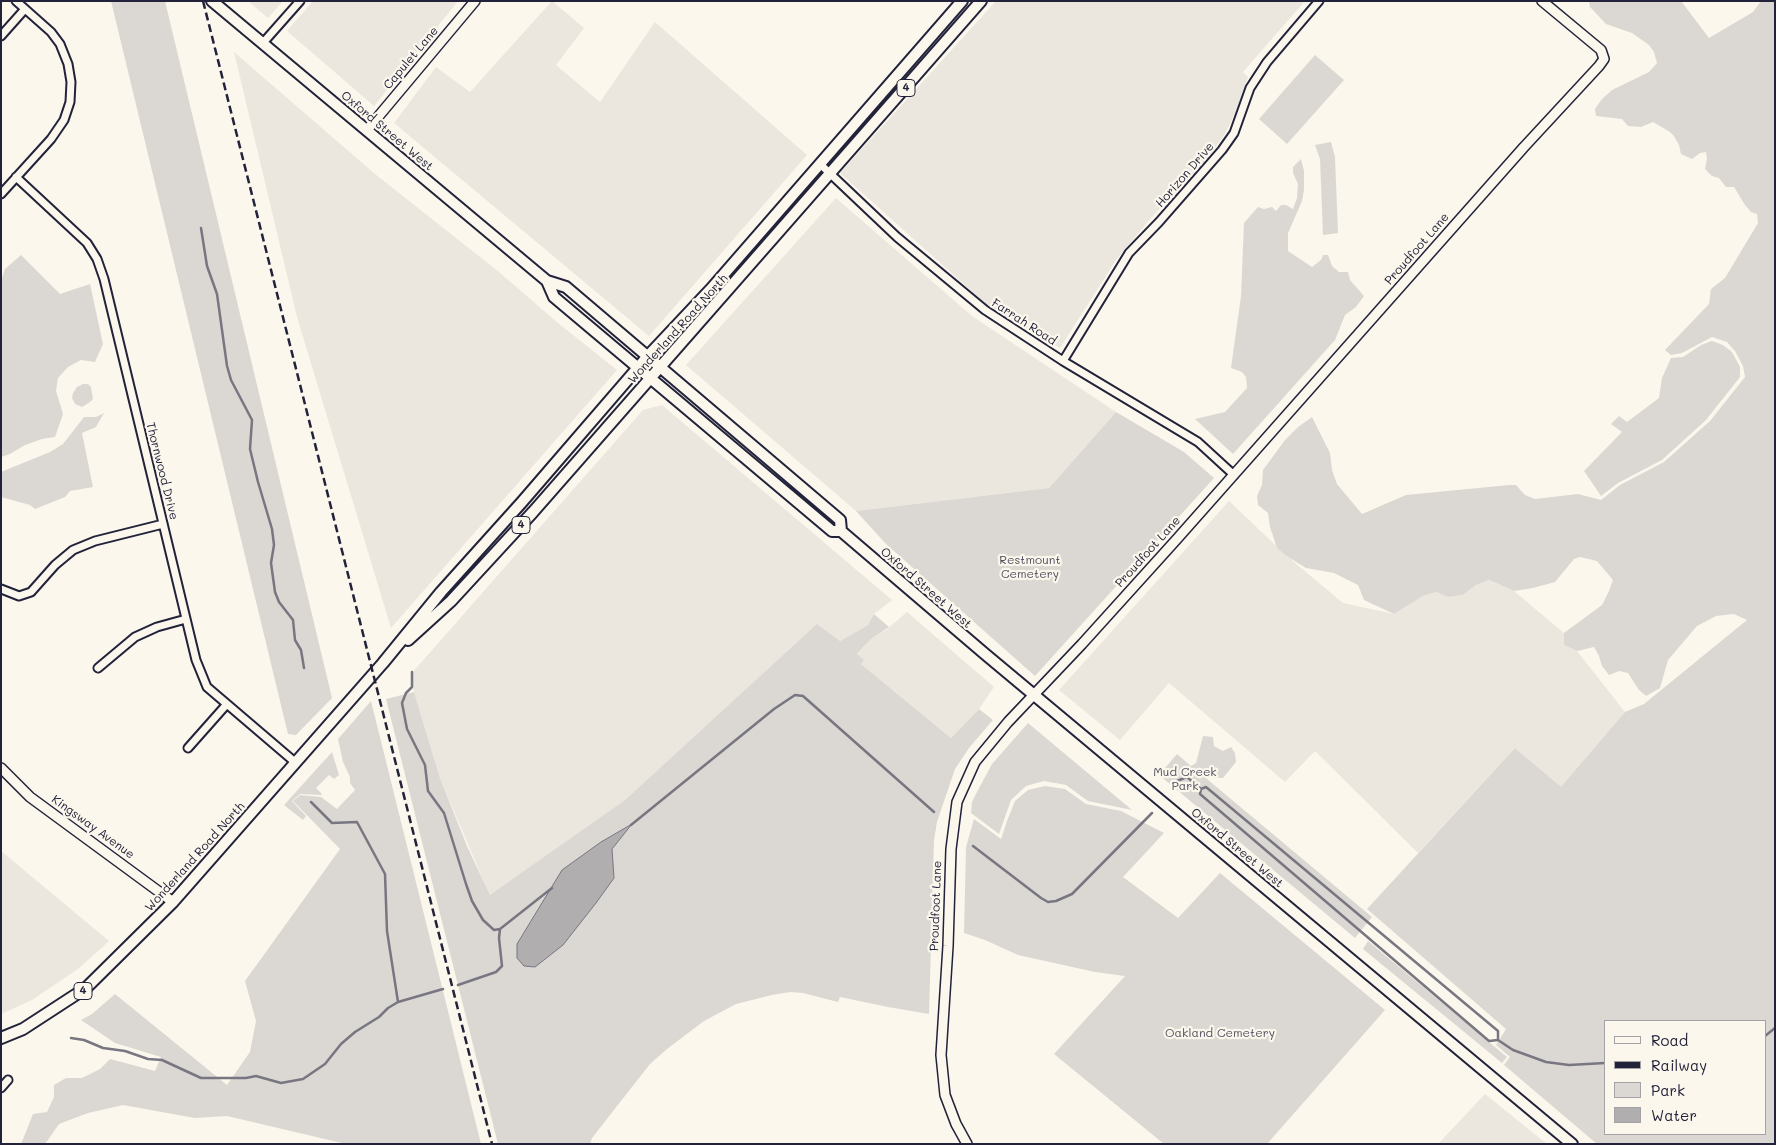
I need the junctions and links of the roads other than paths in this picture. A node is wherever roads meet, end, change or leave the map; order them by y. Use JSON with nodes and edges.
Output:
{"nodes":[{"id":1,"x":16,"y":1,"type":"edge"},
{"id":2,"x":212,"y":1,"type":"edge"},
{"id":3,"x":300,"y":1,"type":"edge"},
{"id":4,"x":475,"y":1,"type":"edge"},
{"id":5,"x":962,"y":1,"type":"edge"},
{"id":6,"x":981,"y":1,"type":"edge"},
{"id":7,"x":1318,"y":1,"type":"edge"},
{"id":8,"x":1542,"y":1,"type":"edge"},
{"id":9,"x":25,"y":9,"type":"junction"},
{"id":10,"x":1,"y":36,"type":"edge"},
{"id":11,"x":262,"y":44,"type":"junction"},
{"id":12,"x":366,"y":130,"type":"junction"},
{"id":13,"x":820,"y":164,"type":"junction"},
{"id":14,"x":831,"y":174,"type":"junction"},
{"id":15,"x":16,"y":178,"type":"junction"},
{"id":16,"x":1,"y":194,"type":"edge"},
{"id":17,"x":547,"y":281,"type":"junction"},
{"id":18,"x":648,"y":356,"type":"junction"},
{"id":19,"x":1063,"y":361,"type":"junction"},
{"id":20,"x":660,"y":366,"type":"junction"},
{"id":21,"x":638,"y":368,"type":"junction"},
{"id":22,"x":650,"y":378,"type":"junction"},
{"id":23,"x":1234,"y":475,"type":"junction"},
{"id":24,"x":163,"y":524,"type":"junction"},
{"id":25,"x":841,"y":531,"type":"junction"},
{"id":26,"x":1,"y":589,"type":"edge"},
{"id":27,"x":186,"y":619,"type":"junction"},
{"id":28,"x":383,"y":662,"type":"junction"},
{"id":29,"x":98,"y":668,"type":"dead end"},
{"id":30,"x":1034,"y":695,"type":"junction"},
{"id":31,"x":227,"y":704,"type":"junction"},
{"id":32,"x":188,"y":748,"type":"dead end"},
{"id":33,"x":296,"y":763,"type":"junction"},
{"id":34,"x":1,"y":768,"type":"edge"},
{"id":35,"x":173,"y":902,"type":"junction"},
{"id":36,"x":1,"y":1038,"type":"edge"},
{"id":37,"x":8,"y":1080,"type":"dead end"},
{"id":38,"x":1,"y":1088,"type":"edge"},
{"id":39,"x":967,"y":1144,"type":"edge"},
{"id":40,"x":1572,"y":1144,"type":"edge"}],
"edges":[{"from":1,"to":9,"type":"street"},
{"from":2,"to":11,"type":"main road","name":"Oxford Street West"},
{"from":3,"to":11,"type":"street"},
{"from":4,"to":12,"type":"street","name":"Capulet Lane"},
{"from":5,"to":13,"type":"main road","name":"Wonderland Road North","number":"4"},
{"from":6,"to":14,"type":"main road","name":"Wonderland Road North","number":"4"},
{"from":7,"to":19,"type":"street","name":"Horizon Drive"},
{"from":8,"to":23,"type":"street","name":"Proudfoot Lane"},
{"from":9,"to":10,"type":"street"},
{"from":9,"to":15,"type":"street"},
{"from":11,"to":12,"type":"main road","name":"Oxford Street West"},
{"from":12,"to":17,"type":"main road","name":"Oxford Street West"},
{"from":13,"to":14,"type":"street","name":"Farrah Road"},
{"from":13,"to":18,"type":"main road","name":"Wonderland Road North","number":"4"},
{"from":14,"to":19,"type":"street","name":"Farrah Road"},
{"from":14,"to":20,"type":"main road","name":"Wonderland Road North","number":"4"},
{"from":15,"to":16,"type":"street"},
{"from":15,"to":24,"type":"street","name":"Thornwood Drive"},
{"from":17,"to":18,"type":"main road","name":"Oxford Street West"},
{"from":17,"to":21,"type":"main road","name":"Oxford Street West"},
{"from":18,"to":20,"type":"main road","name":"Oxford Street West"},
{"from":18,"to":21,"type":"main road","name":"Wonderland Road North","number":"4"},
{"from":19,"to":23,"type":"street","name":"Farrah Road"},
{"from":20,"to":22,"type":"main road","name":"Wonderland Road North","number":"4"},
{"from":20,"to":25,"type":"main road","name":"Oxford Street West"},
{"from":21,"to":22,"type":"main road","name":"Oxford Street West"},
{"from":21,"to":28,"type":"main road","name":"Wonderland Road North","number":"4"},
{"from":22,"to":25,"type":"main road","name":"Oxford Street West"},
{"from":22,"to":28,"type":"main road","name":"Wonderland Road North","number":"4"},
{"from":23,"to":30,"type":"street","name":"Proudfoot Lane"},
{"from":24,"to":26,"type":"street"},
{"from":24,"to":27,"type":"street","name":"Thornwood Drive"},
{"from":25,"to":30,"type":"main road","name":"Oxford Street West"},
{"from":27,"to":29,"type":"street"},
{"from":27,"to":31,"type":"street","name":"Thornwood Drive"},
{"from":28,"to":33,"type":"main road","name":"Wonderland Road North","number":"4"},
{"from":30,"to":39,"type":"street","name":"Proudfoot Lane"},
{"from":30,"to":40,"type":"main road","name":"Oxford Street West"},
{"from":31,"to":32,"type":"street"},
{"from":31,"to":33,"type":"street","name":"Thornwood Drive"},
{"from":33,"to":35,"type":"main road","name":"Wonderland Road North","number":"4"},
{"from":34,"to":35,"type":"street","name":"Kingsway Avenue"},
{"from":35,"to":36,"type":"main road","name":"Wonderland Road North","number":"4"},
{"from":37,"to":38,"type":"street"}]}
